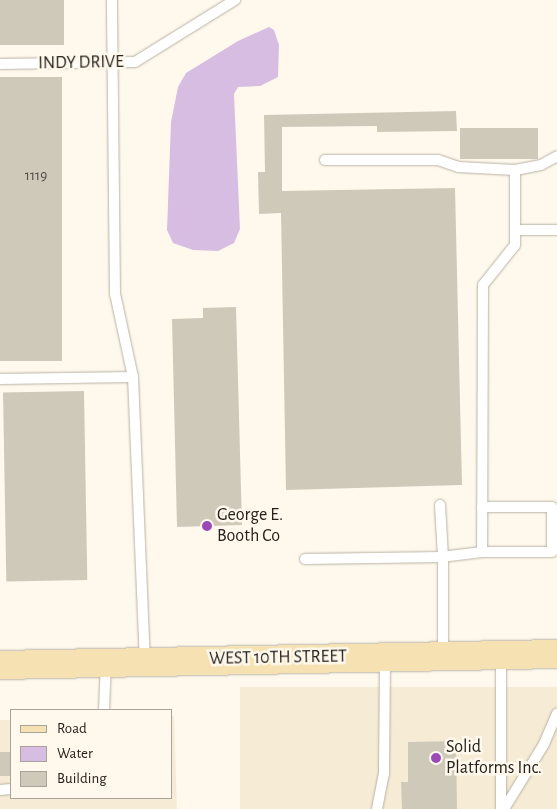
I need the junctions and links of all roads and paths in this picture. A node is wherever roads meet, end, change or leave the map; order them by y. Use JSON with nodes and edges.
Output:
{"nodes":[{"id":1,"x":112,"y":0,"type":"edge"},
{"id":2,"x":235,"y":0,"type":"edge"},
{"id":3,"x":0,"y":64,"type":"edge"},
{"id":4,"x":113,"y":64,"type":"junction"},
{"id":5,"x":557,"y":156,"type":"edge"},
{"id":6,"x":325,"y":160,"type":"dead end"},
{"id":7,"x":515,"y":170,"type":"junction"},
{"id":8,"x":515,"y":230,"type":"junction"},
{"id":9,"x":557,"y":230,"type":"edge"},
{"id":10,"x":133,"y":377,"type":"junction"},
{"id":11,"x":0,"y":379,"type":"edge"},
{"id":12,"x":440,"y":505,"type":"dead end"},
{"id":13,"x":482,"y":507,"type":"junction"},
{"id":14,"x":482,"y":552,"type":"junction"},
{"id":15,"x":443,"y":557,"type":"junction"},
{"id":16,"x":305,"y":559,"type":"dead end"},
{"id":17,"x":443,"y":654,"type":"junction"},
{"id":18,"x":557,"y":654,"type":"edge"},
{"id":19,"x":501,"y":655,"type":"junction"},
{"id":20,"x":385,"y":656,"type":"junction"},
{"id":21,"x":106,"y":662,"type":"junction"},
{"id":22,"x":145,"y":662,"type":"junction"},
{"id":23,"x":0,"y":665,"type":"edge"},
{"id":24,"x":104,"y":709,"type":"edge"},
{"id":25,"x":557,"y":714,"type":"edge"},
{"id":26,"x":377,"y":809,"type":"edge"},
{"id":27,"x":503,"y":809,"type":"edge"}],
"edges":[{"from":1,"to":4,"type":"lane"},
{"from":2,"to":4,"type":"lane","name":"INDY DRIVE"},
{"from":3,"to":4,"type":"lane","name":"INDY DRIVE"},
{"from":4,"to":10,"type":"lane"},
{"from":5,"to":7,"type":"lane"},
{"from":6,"to":7,"type":"lane"},
{"from":7,"to":8,"type":"lane"},
{"from":8,"to":9,"type":"lane"},
{"from":8,"to":13,"type":"lane"},
{"from":10,"to":11,"type":"lane"},
{"from":10,"to":22,"type":"lane"},
{"from":12,"to":15,"type":"lane"},
{"from":13,"to":14,"type":"lane"},
{"from":13,"to":14,"type":"lane"},
{"from":14,"to":15,"type":"lane"},
{"from":15,"to":16,"type":"lane"},
{"from":15,"to":17,"type":"lane"},
{"from":17,"to":19,"type":"main road","name":"WEST 10TH STREET"},
{"from":17,"to":20,"type":"main road","name":"WEST 10TH STREET"},
{"from":18,"to":19,"type":"main road","name":"WEST 10TH STREET"},
{"from":19,"to":27,"type":"lane"},
{"from":20,"to":22,"type":"main road","name":"WEST 10TH STREET"},
{"from":20,"to":26,"type":"lane"},
{"from":21,"to":22,"type":"main road","name":"WEST 10TH STREET"},
{"from":21,"to":23,"type":"main road","name":"WEST 10TH STREET"},
{"from":21,"to":24,"type":"lane"},
{"from":25,"to":27,"type":"lane"}]}
